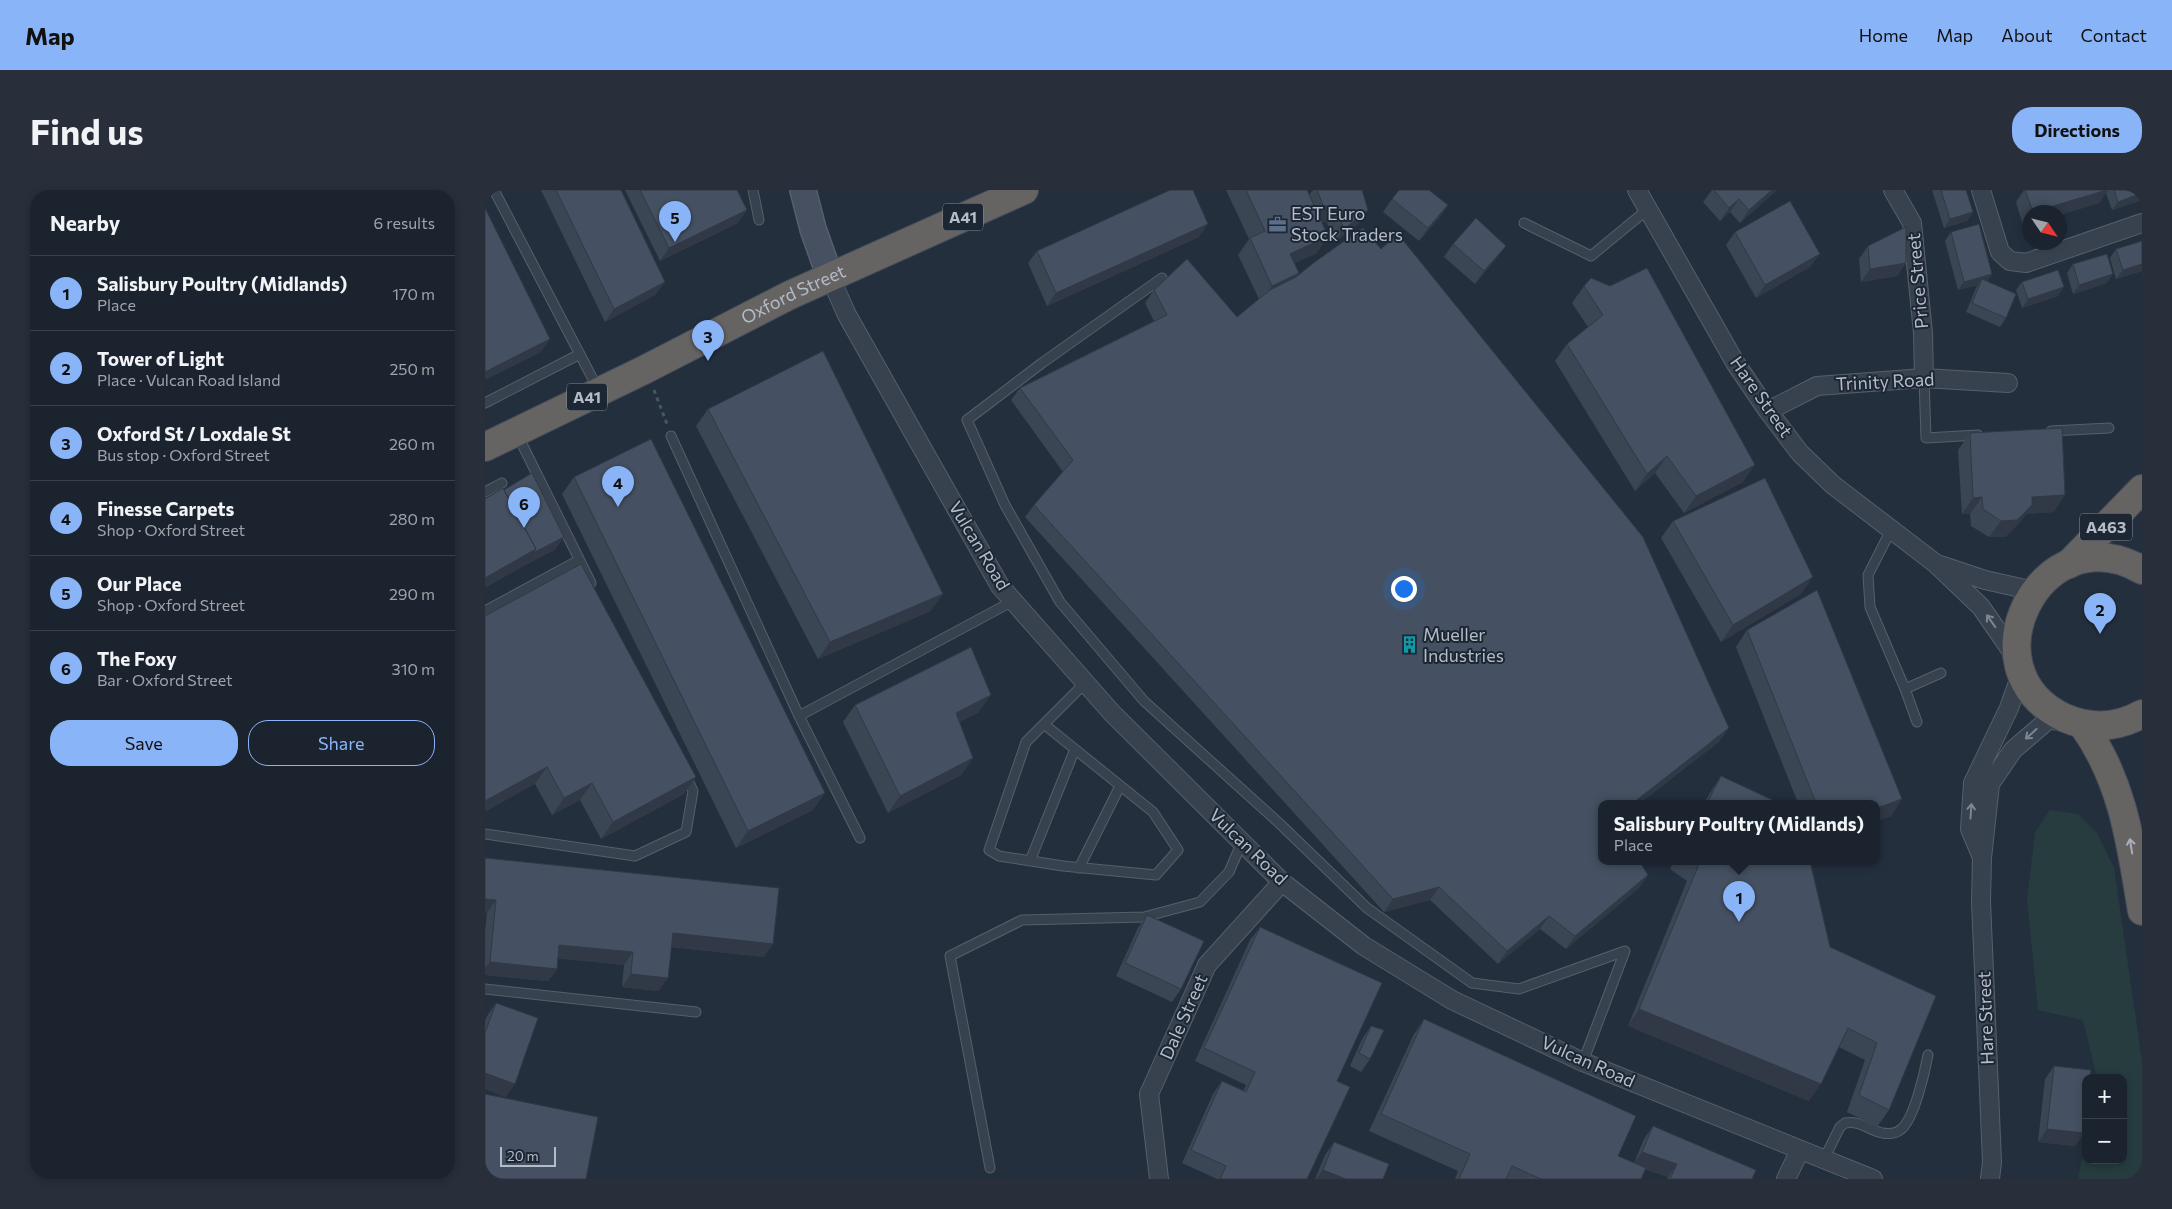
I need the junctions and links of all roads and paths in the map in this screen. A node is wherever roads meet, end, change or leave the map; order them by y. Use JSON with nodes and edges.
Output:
{"nodes":[{"id":1,"x":495,"y":190,"type":"edge"},
{"id":2,"x":753,"y":190,"type":"edge"},
{"id":3,"x":803,"y":190,"type":"edge"},
{"id":4,"x":1024,"y":190,"type":"edge"},
{"id":5,"x":1637,"y":190,"type":"edge"},
{"id":6,"x":1893,"y":190,"type":"edge"},
{"id":7,"x":1981,"y":190,"type":"edge"},
{"id":8,"x":1648,"y":209,"type":"junction"},
{"id":9,"x":759,"y":220,"type":"dead end"},
{"id":10,"x":1525,"y":223,"type":"dead end"},
{"id":11,"x":2142,"y":223,"type":"edge"},
{"id":12,"x":830,"y":277,"type":"junction"},
{"id":13,"x":1163,"y":278,"type":"dead end"},
{"id":14,"x":580,"y":354,"type":"junction"},
{"id":15,"x":1924,"y":378,"type":"junction"},
{"id":16,"x":2007,"y":383,"type":"dead end"},
{"id":17,"x":599,"y":391,"type":"junction"},
{"id":18,"x":485,"y":403,"type":"edge"},
{"id":19,"x":661,"y":406,"type":"dead end"},
{"id":20,"x":1768,"y":411,"type":"junction"},
{"id":21,"x":2109,"y":428,"type":"dead end"},
{"id":22,"x":515,"y":431,"type":"junction"},
{"id":23,"x":2041,"y":432,"type":"edge"},
{"id":24,"x":1984,"y":435,"type":"edge"},
{"id":25,"x":671,"y":436,"type":"joint"},
{"id":26,"x":485,"y":447,"type":"edge"},
{"id":27,"x":502,"y":483,"type":"dead end"},
{"id":28,"x":2142,"y":489,"type":"edge"},
{"id":29,"x":485,"y":492,"type":"edge"},
{"id":30,"x":1891,"y":530,"type":"junction"},
{"id":31,"x":579,"y":560,"type":"junction"},
{"id":32,"x":1935,"y":563,"type":"junction"},
{"id":33,"x":2069,"y":564,"type":"junction"},
{"id":34,"x":2142,"y":570,"type":"edge"},
{"id":35,"x":2034,"y":590,"type":"junction"},
{"id":36,"x":597,"y":595,"type":"edge"},
{"id":37,"x":1013,"y":601,"type":"junction"},
{"id":38,"x":485,"y":611,"type":"edge"},
{"id":39,"x":2020,"y":666,"type":"junction"},
{"id":40,"x":1941,"y":672,"type":"dead end"},
{"id":41,"x":1085,"y":683,"type":"junction"},
{"id":42,"x":1905,"y":689,"type":"junction"},
{"id":43,"x":2142,"y":714,"type":"edge"},
{"id":44,"x":799,"y":716,"type":"junction"},
{"id":45,"x":1917,"y":722,"type":"dead end"},
{"id":46,"x":2078,"y":723,"type":"junction"},
{"id":47,"x":1045,"y":725,"type":"junction"},
{"id":48,"x":1075,"y":749,"type":"junction"},
{"id":49,"x":680,"y":764,"type":"edge"},
{"id":50,"x":1121,"y":786,"type":"junction"},
{"id":51,"x":485,"y":834,"type":"edge"},
{"id":52,"x":860,"y":838,"type":"dead end"},
{"id":53,"x":1242,"y":842,"type":"junction"},
{"id":54,"x":1982,"y":858,"type":"junction"},
{"id":55,"x":1030,"y":861,"type":"junction"},
{"id":56,"x":1079,"y":868,"type":"junction"},
{"id":57,"x":1282,"y":882,"type":"junction"},
{"id":58,"x":2142,"y":911,"type":"edge"},
{"id":59,"x":485,"y":988,"type":"edge"},
{"id":60,"x":696,"y":1012,"type":"dead end"},
{"id":61,"x":1928,"y":1055,"type":"dead end"},
{"id":62,"x":1583,"y":1062,"type":"junction"},
{"id":63,"x":1800,"y":1150,"type":"junction"},
{"id":64,"x":1823,"y":1159,"type":"junction"},
{"id":65,"x":990,"y":1168,"type":"dead end"},
{"id":66,"x":1159,"y":1179,"type":"edge"},
{"id":67,"x":1786,"y":1179,"type":"edge"},
{"id":68,"x":1873,"y":1179,"type":"edge"},
{"id":69,"x":1990,"y":1179,"type":"edge"}],
"edges":[{"from":1,"to":14,"type":"lane"},
{"from":2,"to":9,"type":"lane"},
{"from":3,"to":12,"type":"main road"},
{"from":4,"to":12,"type":"highway","name":"Oxford Street","number":"A41"},
{"from":5,"to":8,"type":"street","name":"Hare Street"},
{"from":6,"to":15,"type":"street","name":"Price Street"},
{"from":7,"to":11,"type":"street"},
{"from":8,"to":10,"type":"lane"},
{"from":8,"to":20,"type":"street","name":"Hare Street"},
{"from":12,"to":17,"type":"highway","name":"Oxford Street","number":"A41"},
{"from":12,"to":37,"type":"street","name":"Vulcan Road"},
{"from":13,"to":62,"type":"lane"},
{"from":14,"to":17,"type":"lane"},
{"from":14,"to":18,"type":"lane"},
{"from":15,"to":16,"type":"street","name":"Trinity Road"},
{"from":15,"to":20,"type":"street","name":"Trinity Road"},
{"from":15,"to":24,"type":"lane"},
{"from":17,"to":22,"type":"highway","name":"Oxford Street","number":"A41"},
{"from":19,"to":25,"type":"path"},
{"from":20,"to":30,"type":"street","name":"Hare Street"},
{"from":21,"to":23,"type":"lane"},
{"from":22,"to":26,"type":"highway","name":"Oxford Street","number":"A41"},
{"from":22,"to":31,"type":"lane"},
{"from":25,"to":44,"type":"lane"},
{"from":27,"to":29,"type":"lane"},
{"from":28,"to":33,"type":"highway","number":"A463"},
{"from":30,"to":32,"type":"street","name":"Hare Street"},
{"from":30,"to":42,"type":"lane"},
{"from":31,"to":36,"type":"lane"},
{"from":31,"to":38,"type":"lane"},
{"from":32,"to":35,"type":"street","name":"Hare Street"},
{"from":39,"to":32,"type":"street","name":"Hare Street","one_way":true},
{"from":33,"to":34,"type":"highway"},
{"from":33,"to":35,"type":"highway"},
{"from":35,"to":39,"type":"highway"},
{"from":37,"to":41,"type":"street","name":"Vulcan Road"},
{"from":37,"to":44,"type":"lane"},
{"from":39,"to":46,"type":"highway"},
{"from":54,"to":39,"type":"street","name":"Hare Street","one_way":true},
{"from":40,"to":42,"type":"lane"},
{"from":41,"to":47,"type":"lane"},
{"from":41,"to":53,"type":"street","name":"Vulcan Road"},
{"from":42,"to":45,"type":"lane"},
{"from":43,"to":46,"type":"highway"},
{"from":44,"to":52,"type":"lane"},
{"from":46,"to":54,"type":"street","name":"Hare Street","one_way":true},
{"from":58,"to":46,"type":"highway","one_way":true},
{"from":47,"to":48,"type":"lane"},
{"from":47,"to":55,"type":"lane"},
{"from":48,"to":50,"type":"lane"},
{"from":48,"to":55,"type":"lane"},
{"from":49,"to":51,"type":"lane"},
{"from":50,"to":56,"type":"lane"},
{"from":50,"to":56,"type":"lane"},
{"from":53,"to":57,"type":"street","name":"Vulcan Road"},
{"from":53,"to":65,"type":"lane"},
{"from":54,"to":69,"type":"street","name":"Hare Street"},
{"from":55,"to":56,"type":"lane"},
{"from":57,"to":62,"type":"street","name":"Vulcan Road"},
{"from":57,"to":66,"type":"street","name":"Dale Street"},
{"from":59,"to":60,"type":"lane"},
{"from":61,"to":64,"type":"lane"},
{"from":62,"to":63,"type":"street","name":"Vulcan Road"},
{"from":63,"to":64,"type":"street","name":"Vulcan Road"},
{"from":63,"to":67,"type":"street"},
{"from":64,"to":68,"type":"street","name":"Vulcan Road"}]}
